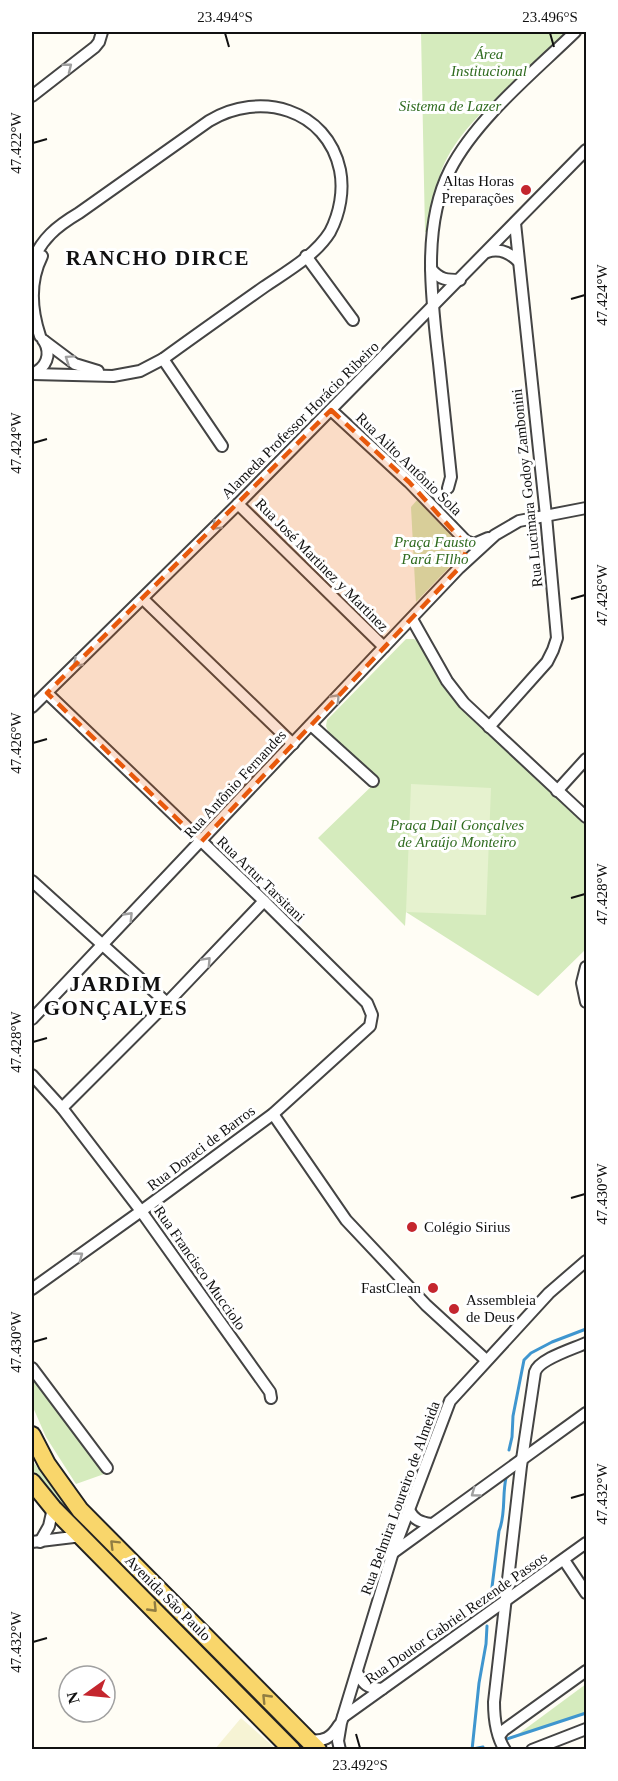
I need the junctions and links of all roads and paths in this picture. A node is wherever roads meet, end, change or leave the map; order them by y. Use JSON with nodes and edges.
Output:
{"nodes":[{"id":1,"x":575,"y":32,"type":"edge"},
{"id":2,"x":102,"y":34,"type":"edge"},
{"id":3,"x":32,"y":96,"type":"edge"},
{"id":4,"x":586,"y":150,"type":"edge"},
{"id":5,"x":572,"y":165,"type":"junction"},
{"id":6,"x":586,"y":167,"type":"edge"},
{"id":7,"x":79,"y":213,"type":"junction"},
{"id":8,"x":515,"y":224,"type":"junction"},
{"id":9,"x":487,"y":252,"type":"junction"},
{"id":10,"x":306,"y":256,"type":"junction"},
{"id":11,"x":519,"y":261,"type":"junction"},
{"id":12,"x":32,"y":263,"type":"edge"},
{"id":13,"x":431,"y":270,"type":"junction"},
{"id":14,"x":460,"y":280,"type":"junction"},
{"id":15,"x":433,"y":307,"type":"junction"},
{"id":16,"x":353,"y":320,"type":"dead end"},
{"id":17,"x":37,"y":332,"type":"edge"},
{"id":18,"x":163,"y":359,"type":"junction"},
{"id":19,"x":140,"y":371,"type":"junction"},
{"id":20,"x":32,"y":374,"type":"edge"},
{"id":21,"x":330,"y":410,"type":"junction"},
{"id":22,"x":222,"y":446,"type":"dead end"},
{"id":23,"x":448,"y":488,"type":"dead end"},
{"id":24,"x":238,"y":504,"type":"junction"},
{"id":25,"x":586,"y":508,"type":"edge"},
{"id":26,"x":546,"y":516,"type":"junction"},
{"id":27,"x":495,"y":535,"type":"junction"},
{"id":28,"x":466,"y":541,"type":"junction"},
{"id":29,"x":459,"y":568,"type":"junction"},
{"id":30,"x":143,"y":599,"type":"junction"},
{"id":31,"x":412,"y":619,"type":"junction"},
{"id":32,"x":384,"y":647,"type":"junction"},
{"id":33,"x":47,"y":693,"type":"junction"},
{"id":34,"x":32,"y":707,"type":"edge"},
{"id":35,"x":311,"y":724,"type":"junction"},
{"id":36,"x":489,"y":727,"type":"junction"},
{"id":37,"x":293,"y":744,"type":"junction"},
{"id":38,"x":586,"y":759,"type":"edge"},
{"id":39,"x":373,"y":781,"type":"dead end"},
{"id":40,"x":558,"y":791,"type":"junction"},
{"id":41,"x":586,"y":817,"type":"edge"},
{"id":42,"x":201,"y":842,"type":"junction"},
{"id":43,"x":32,"y":881,"type":"edge"},
{"id":44,"x":264,"y":901,"type":"junction"},
{"id":45,"x":102,"y":944,"type":"junction"},
{"id":46,"x":586,"y":967,"type":"edge"},
{"id":47,"x":586,"y":1002,"type":"edge"},
{"id":48,"x":167,"y":1003,"type":"junction"},
{"id":49,"x":372,"y":1015,"type":"joint"},
{"id":50,"x":32,"y":1019,"type":"edge"},
{"id":51,"x":32,"y":1075,"type":"edge"},
{"id":52,"x":62,"y":1108,"type":"junction"},
{"id":53,"x":273,"y":1114,"type":"junction"},
{"id":54,"x":141,"y":1211,"type":"junction"},
{"id":55,"x":586,"y":1261,"type":"edge"},
{"id":56,"x":32,"y":1289,"type":"edge"},
{"id":57,"x":586,"y":1343,"type":"edge"},
{"id":58,"x":486,"y":1360,"type":"junction"},
{"id":59,"x":32,"y":1368,"type":"edge"},
{"id":60,"x":271,"y":1398,"type":"dead end"},
{"id":61,"x":586,"y":1413,"type":"edge"},
{"id":62,"x":32,"y":1435,"type":"edge"},
{"id":63,"x":32,"y":1449,"type":"edge"},
{"id":64,"x":522,"y":1459,"type":"junction"},
{"id":65,"x":47,"y":1464,"type":"junction"},
{"id":66,"x":107,"y":1468,"type":"dead end"},
{"id":67,"x":32,"y":1482,"type":"edge"},
{"id":68,"x":53,"y":1508,"type":"junction"},
{"id":69,"x":409,"y":1510,"type":"junction"},
{"id":70,"x":431,"y":1524,"type":"junction"},
{"id":71,"x":82,"y":1536,"type":"junction"},
{"id":72,"x":36,"y":1542,"type":"edge"},
{"id":73,"x":586,"y":1543,"type":"edge"},
{"id":74,"x":393,"y":1552,"type":"junction"},
{"id":75,"x":564,"y":1560,"type":"junction"},
{"id":76,"x":586,"y":1593,"type":"edge"},
{"id":77,"x":504,"y":1602,"type":"junction"},
{"id":78,"x":586,"y":1671,"type":"edge"},
{"id":79,"x":357,"y":1672,"type":"junction"},
{"id":80,"x":382,"y":1689,"type":"junction"},
{"id":81,"x":342,"y":1720,"type":"junction"},
{"id":82,"x":586,"y":1729,"type":"edge"},
{"id":83,"x":500,"y":1735,"type":"junction"},
{"id":84,"x":312,"y":1744,"type":"edge"},
{"id":85,"x":292,"y":1749,"type":"edge"},
{"id":86,"x":340,"y":1749,"type":"edge"},
{"id":87,"x":506,"y":1749,"type":"edge"},
{"id":88,"x":532,"y":1749,"type":"edge"}],
"edges":[{"from":1,"to":13,"type":"street"},
{"from":3,"to":2,"type":"street","one_way":true},
{"from":4,"to":5,"type":"street","name":"Alameda Professor Horácio Ribeiro"},
{"from":5,"to":6,"type":"street"},
{"from":5,"to":8,"type":"street","name":"Alameda Professor Horácio Ribeiro"},
{"from":7,"to":10,"type":"street"},
{"from":7,"to":12,"type":"street"},
{"from":7,"to":17,"type":"street"},
{"from":8,"to":9,"type":"street","name":"Alameda Professor Horácio Ribeiro"},
{"from":8,"to":11,"type":"street","name":"Rua Lucimara Godoy Zambonini"},
{"from":9,"to":11,"type":"street"},
{"from":9,"to":14,"type":"street","name":"Alameda Professor Horácio Ribeiro"},
{"from":10,"to":16,"type":"street"},
{"from":10,"to":18,"type":"street"},
{"from":11,"to":26,"type":"street","name":"Rua Lucimara Godoy Zambonini"},
{"from":13,"to":14,"type":"street"},
{"from":13,"to":15,"type":"street"},
{"from":14,"to":15,"type":"street","name":"Alameda Professor Horácio Ribeiro"},
{"from":15,"to":21,"type":"street","name":"Alameda Professor Horácio Ribeiro"},
{"from":15,"to":23,"type":"street"},
{"from":19,"to":17,"type":"street","one_way":true},
{"from":17,"to":20,"type":"street"},
{"from":18,"to":19,"type":"street"},
{"from":18,"to":22,"type":"street"},
{"from":19,"to":20,"type":"street"},
{"from":21,"to":24,"type":"street","name":"Alameda Professor Horácio Ribeiro"},
{"from":21,"to":28,"type":"street","name":"Rua Ailto Antônio Sola"},
{"from":24,"to":30,"type":"street","name":"Alameda Professor Horácio Ribeiro","one_way":true},
{"from":24,"to":32,"type":"street","name":"Rua José Martinez y Martinez"},
{"from":25,"to":26,"type":"street","name":"Rua Antônio Fernandes"},
{"from":26,"to":27,"type":"street","name":"Rua Antônio Fernandes"},
{"from":26,"to":36,"type":"street","name":"Rua Lucimara Godoy Zambonini"},
{"from":27,"to":28,"type":"street","name":"Rua Antônio Fernandes"},
{"from":27,"to":29,"type":"street","name":"Rua Antônio Fernandes"},
{"from":28,"to":29,"type":"street","name":"Rua Antônio Fernandes"},
{"from":29,"to":31,"type":"street","name":"Rua Antônio Fernandes"},
{"from":30,"to":33,"type":"street","name":"Alameda Professor Horácio Ribeiro","one_way":true},
{"from":30,"to":37,"type":"street"},
{"from":31,"to":32,"type":"street","name":"Rua Antônio Fernandes"},
{"from":31,"to":36,"type":"street"},
{"from":35,"to":32,"type":"street","name":"Rua Antônio Fernandes","one_way":true},
{"from":33,"to":34,"type":"street","name":"Alameda Professor Horácio Ribeiro"},
{"from":33,"to":42,"type":"street","name":"Rua Artur Tarsitani"},
{"from":35,"to":37,"type":"street","name":"Rua Antônio Fernandes"},
{"from":35,"to":39,"type":"street"},
{"from":36,"to":40,"type":"street"},
{"from":37,"to":42,"type":"street","name":"Rua Antônio Fernandes"},
{"from":38,"to":40,"type":"street"},
{"from":40,"to":41,"type":"street"},
{"from":42,"to":44,"type":"street","name":"Rua Artur Tarsitani"},
{"from":45,"to":42,"type":"street","name":"Rua Antônio Fernandes","one_way":true},
{"from":43,"to":45,"type":"street"},
{"from":48,"to":44,"type":"street","one_way":true},
{"from":44,"to":49,"type":"street","name":"Rua Artur Tarsitani"},
{"from":45,"to":48,"type":"street"},
{"from":45,"to":50,"type":"street","name":"Rua Antônio Fernandes"},
{"from":46,"to":47,"type":"street"},
{"from":48,"to":52,"type":"street"},
{"from":49,"to":53,"type":"street","name":"Rua Doraci de Barros"},
{"from":51,"to":52,"type":"street","name":"Rua Francisco Mucciolo"},
{"from":52,"to":54,"type":"street","name":"Rua Francisco Mucciolo"},
{"from":53,"to":54,"type":"street","name":"Rua Doraci de Barros"},
{"from":53,"to":58,"type":"street"},
{"from":56,"to":54,"type":"street","name":"Rua Doraci de Barros","one_way":true},
{"from":54,"to":60,"type":"street","name":"Rua Francisco Mucciolo"},
{"from":55,"to":58,"type":"street","name":"Rua Belmira Loureiro de Almeida"},
{"from":57,"to":64,"type":"street"},
{"from":58,"to":69,"type":"street","name":"Rua Belmira Loureiro de Almeida"},
{"from":59,"to":66,"type":"street"},
{"from":61,"to":64,"type":"street"},
{"from":62,"to":65,"type":"main road","name":"Avenida São Paulo"},
{"from":63,"to":65,"type":"main road"},
{"from":64,"to":70,"type":"street","one_way":true},
{"from":64,"to":77,"type":"street"},
{"from":84,"to":65,"type":"main road","name":"Avenida São Paulo","one_way":true},
{"from":67,"to":68,"type":"main road","name":"Avenida São Paulo"},
{"from":68,"to":71,"type":"main road","name":"Avenida São Paulo"},
{"from":68,"to":72,"type":"street"},
{"from":69,"to":70,"type":"street"},
{"from":69,"to":74,"type":"street","name":"Rua Belmira Loureiro de Almeida"},
{"from":70,"to":74,"type":"street"},
{"from":71,"to":72,"type":"street"},
{"from":71,"to":85,"type":"main road","name":"Avenida São Paulo","one_way":true},
{"from":73,"to":75,"type":"street","name":"Rua Doutor Gabriel Rezende Passos"},
{"from":74,"to":79,"type":"street","name":"Rua Belmira Loureiro de Almeida"},
{"from":75,"to":76,"type":"street"},
{"from":75,"to":77,"type":"street","name":"Rua Doutor Gabriel Rezende Passos"},
{"from":77,"to":80,"type":"street","name":"Rua Doutor Gabriel Rezende Passos"},
{"from":77,"to":83,"type":"street"},
{"from":78,"to":83,"type":"street"},
{"from":79,"to":80,"type":"street"},
{"from":79,"to":81,"type":"street","name":"Rua Belmira Loureiro de Almeida"},
{"from":80,"to":81,"type":"street","name":"Rua Doutor Gabriel Rezende Passos"},
{"from":81,"to":84,"type":"street"},
{"from":81,"to":86,"type":"street","name":"Rua Belmira Loureiro de Almeida"},
{"from":82,"to":88,"type":"street"},
{"from":83,"to":87,"type":"street"}]}
